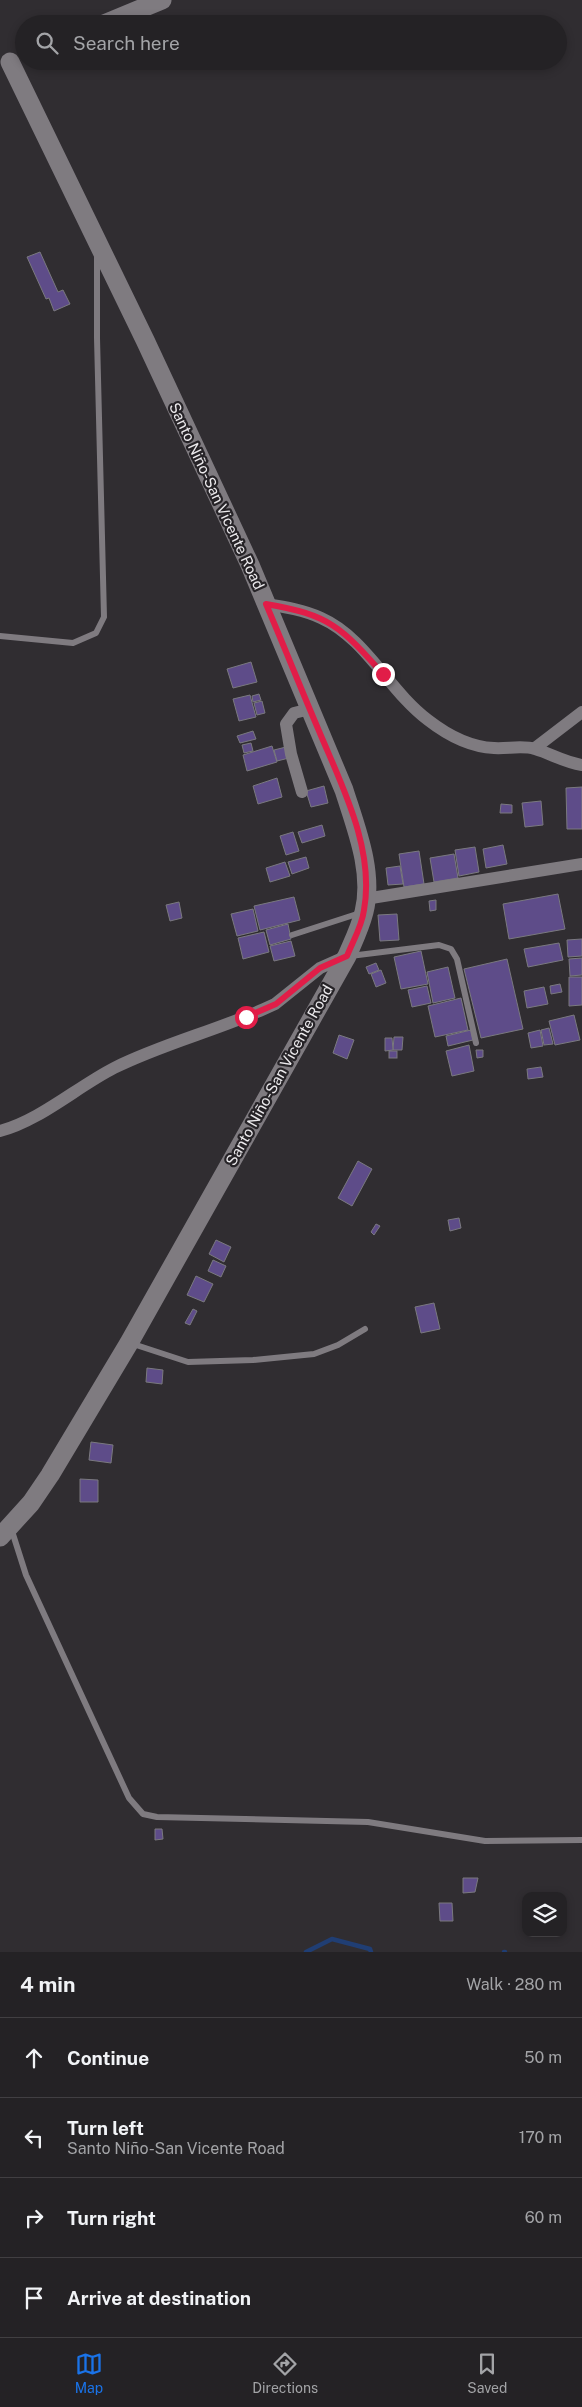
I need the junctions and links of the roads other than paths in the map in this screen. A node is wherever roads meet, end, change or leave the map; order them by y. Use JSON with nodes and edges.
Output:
{"nodes":[{"id":1,"x":162,"y":0,"type":"edge"},
{"id":2,"x":126,"y":15,"type":"edge"},
{"id":3,"x":15,"y":70,"type":"edge"},
{"id":4,"x":98,"y":245,"type":"junction"},
{"id":5,"x":266,"y":604,"type":"junction"},
{"id":6,"x":0,"y":636,"type":"edge"},
{"id":7,"x":310,"y":709,"type":"junction"},
{"id":8,"x":582,"y":712,"type":"edge"},
{"id":9,"x":535,"y":748,"type":"junction"},
{"id":10,"x":582,"y":765,"type":"edge"},
{"id":11,"x":302,"y":792,"type":"dead end"},
{"id":12,"x":582,"y":864,"type":"edge"},
{"id":13,"x":365,"y":905,"type":"junction"},
{"id":14,"x":292,"y":935,"type":"dead end"},
{"id":15,"x":347,"y":956,"type":"junction"},
{"id":16,"x":476,"y":1043,"type":"dead end"},
{"id":17,"x":0,"y":1131,"type":"edge"},
{"id":18,"x":365,"y":1329,"type":"dead end"},
{"id":19,"x":129,"y":1343,"type":"junction"},
{"id":20,"x":5,"y":1532,"type":"edge"},
{"id":21,"x":582,"y":1840,"type":"edge"}],
"edges":[{"from":1,"to":2,"type":"main road"},
{"from":3,"to":4,"type":"main road","name":"Santo Niño-San Vicente Road"},
{"from":4,"to":5,"type":"main road","name":"Santo Niño-San Vicente Road"},
{"from":4,"to":6,"type":"lane"},
{"from":5,"to":7,"type":"main road","name":"Santo Niño-San Vicente Road"},
{"from":5,"to":9,"type":"street"},
{"from":7,"to":11,"type":"street"},
{"from":7,"to":13,"type":"main road","name":"Santo Niño-San Vicente Road"},
{"from":8,"to":9,"type":"street"},
{"from":9,"to":10,"type":"street"},
{"from":12,"to":13,"type":"street"},
{"from":13,"to":14,"type":"lane"},
{"from":13,"to":15,"type":"main road","name":"Santo Niño-San Vicente Road"},
{"from":15,"to":16,"type":"lane"},
{"from":15,"to":17,"type":"street"},
{"from":15,"to":19,"type":"main road","name":"Santo Niño-San Vicente Road"},
{"from":18,"to":19,"type":"lane"},
{"from":19,"to":20,"type":"main road","name":"Santo Niño-San Vicente Road"},
{"from":20,"to":21,"type":"lane"}]}
